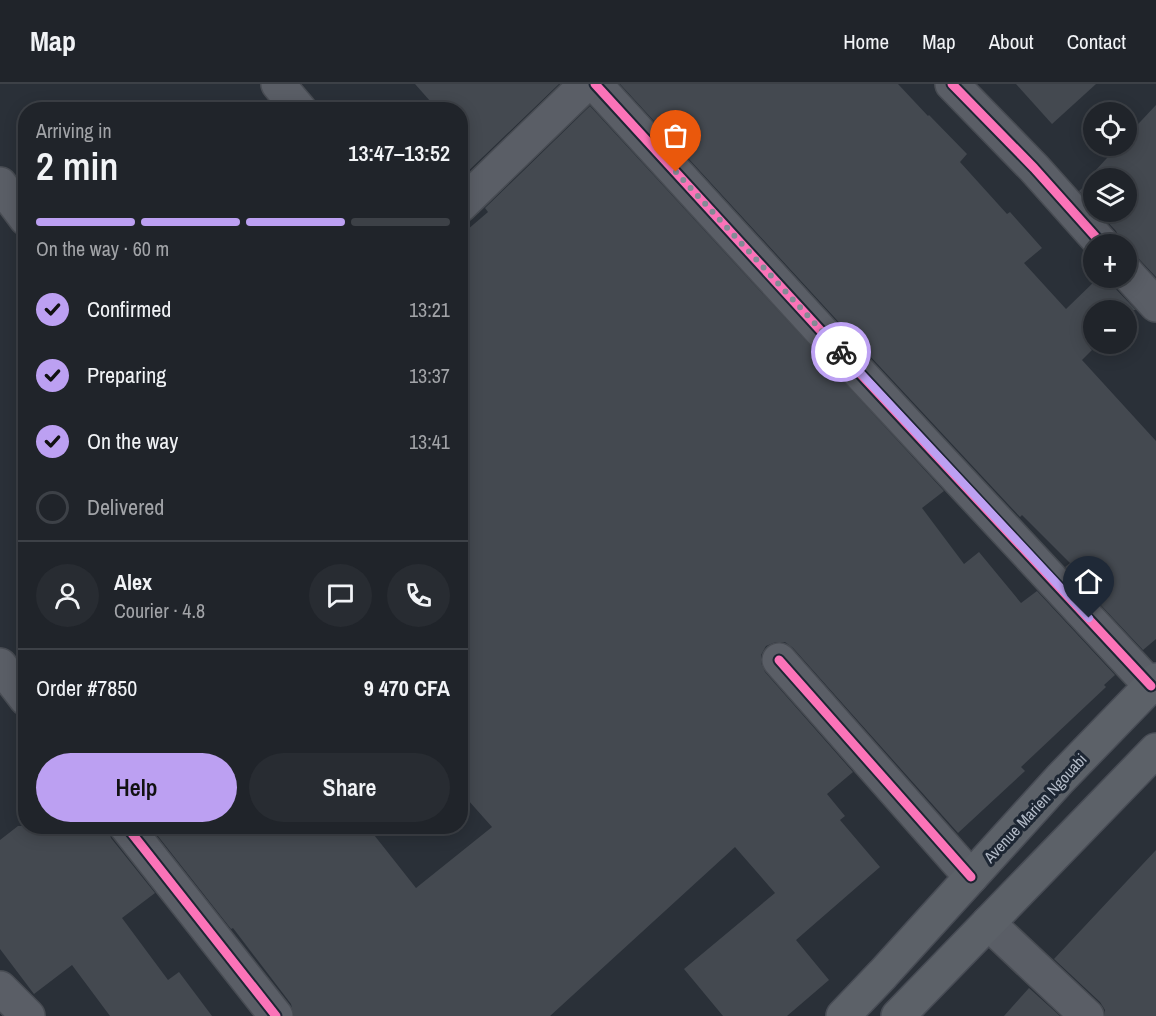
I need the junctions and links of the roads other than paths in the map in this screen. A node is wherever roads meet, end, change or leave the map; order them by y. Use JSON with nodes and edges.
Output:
{"nodes":[{"id":1,"x":278,"y":84,"type":"edge"},
{"id":2,"x":586,"y":84,"type":"edge"},
{"id":3,"x":595,"y":84,"type":"edge"},
{"id":4,"x":952,"y":84,"type":"edge"},
{"id":5,"x":293,"y":102,"type":"edge"},
{"id":6,"x":0,"y":184,"type":"edge"},
{"id":7,"x":468,"y":198,"type":"edge"},
{"id":8,"x":18,"y":208,"type":"edge"},
{"id":9,"x":1093,"y":234,"type":"edge"},
{"id":10,"x":1137,"y":284,"type":"edge"},
{"id":11,"x":1156,"y":305,"type":"edge"},
{"id":12,"x":779,"y":660,"type":"dead end"},
{"id":13,"x":1154,"y":683,"type":"edge"},
{"id":14,"x":1156,"y":750,"type":"edge"},
{"id":15,"x":132,"y":834,"type":"edge"},
{"id":16,"x":971,"y":877,"type":"junction"},
{"id":17,"x":988,"y":923,"type":"junction"},
{"id":18,"x":0,"y":988,"type":"edge"},
{"id":19,"x":28,"y":1016,"type":"edge"},
{"id":20,"x":276,"y":1016,"type":"edge"},
{"id":21,"x":843,"y":1016,"type":"edge"},
{"id":22,"x":898,"y":1016,"type":"edge"},
{"id":23,"x":1088,"y":1016,"type":"edge"}],
"edges":[{"from":1,"to":5,"type":"street"},
{"from":2,"to":7,"type":"street"},
{"from":3,"to":13,"type":"street"},
{"from":4,"to":9,"type":"street"},
{"from":6,"to":8,"type":"street"},
{"from":10,"to":11,"type":"street"},
{"from":12,"to":16,"type":"street"},
{"from":13,"to":16,"type":"main road","name":"Avenue Marien Ngouabi"},
{"from":14,"to":17,"type":"main road"},
{"from":15,"to":20,"type":"street"},
{"from":16,"to":21,"type":"main road","name":"Avenue Marien Ngouabi"},
{"from":17,"to":22,"type":"main road"},
{"from":17,"to":23,"type":"street"},
{"from":18,"to":19,"type":"street"}]}
